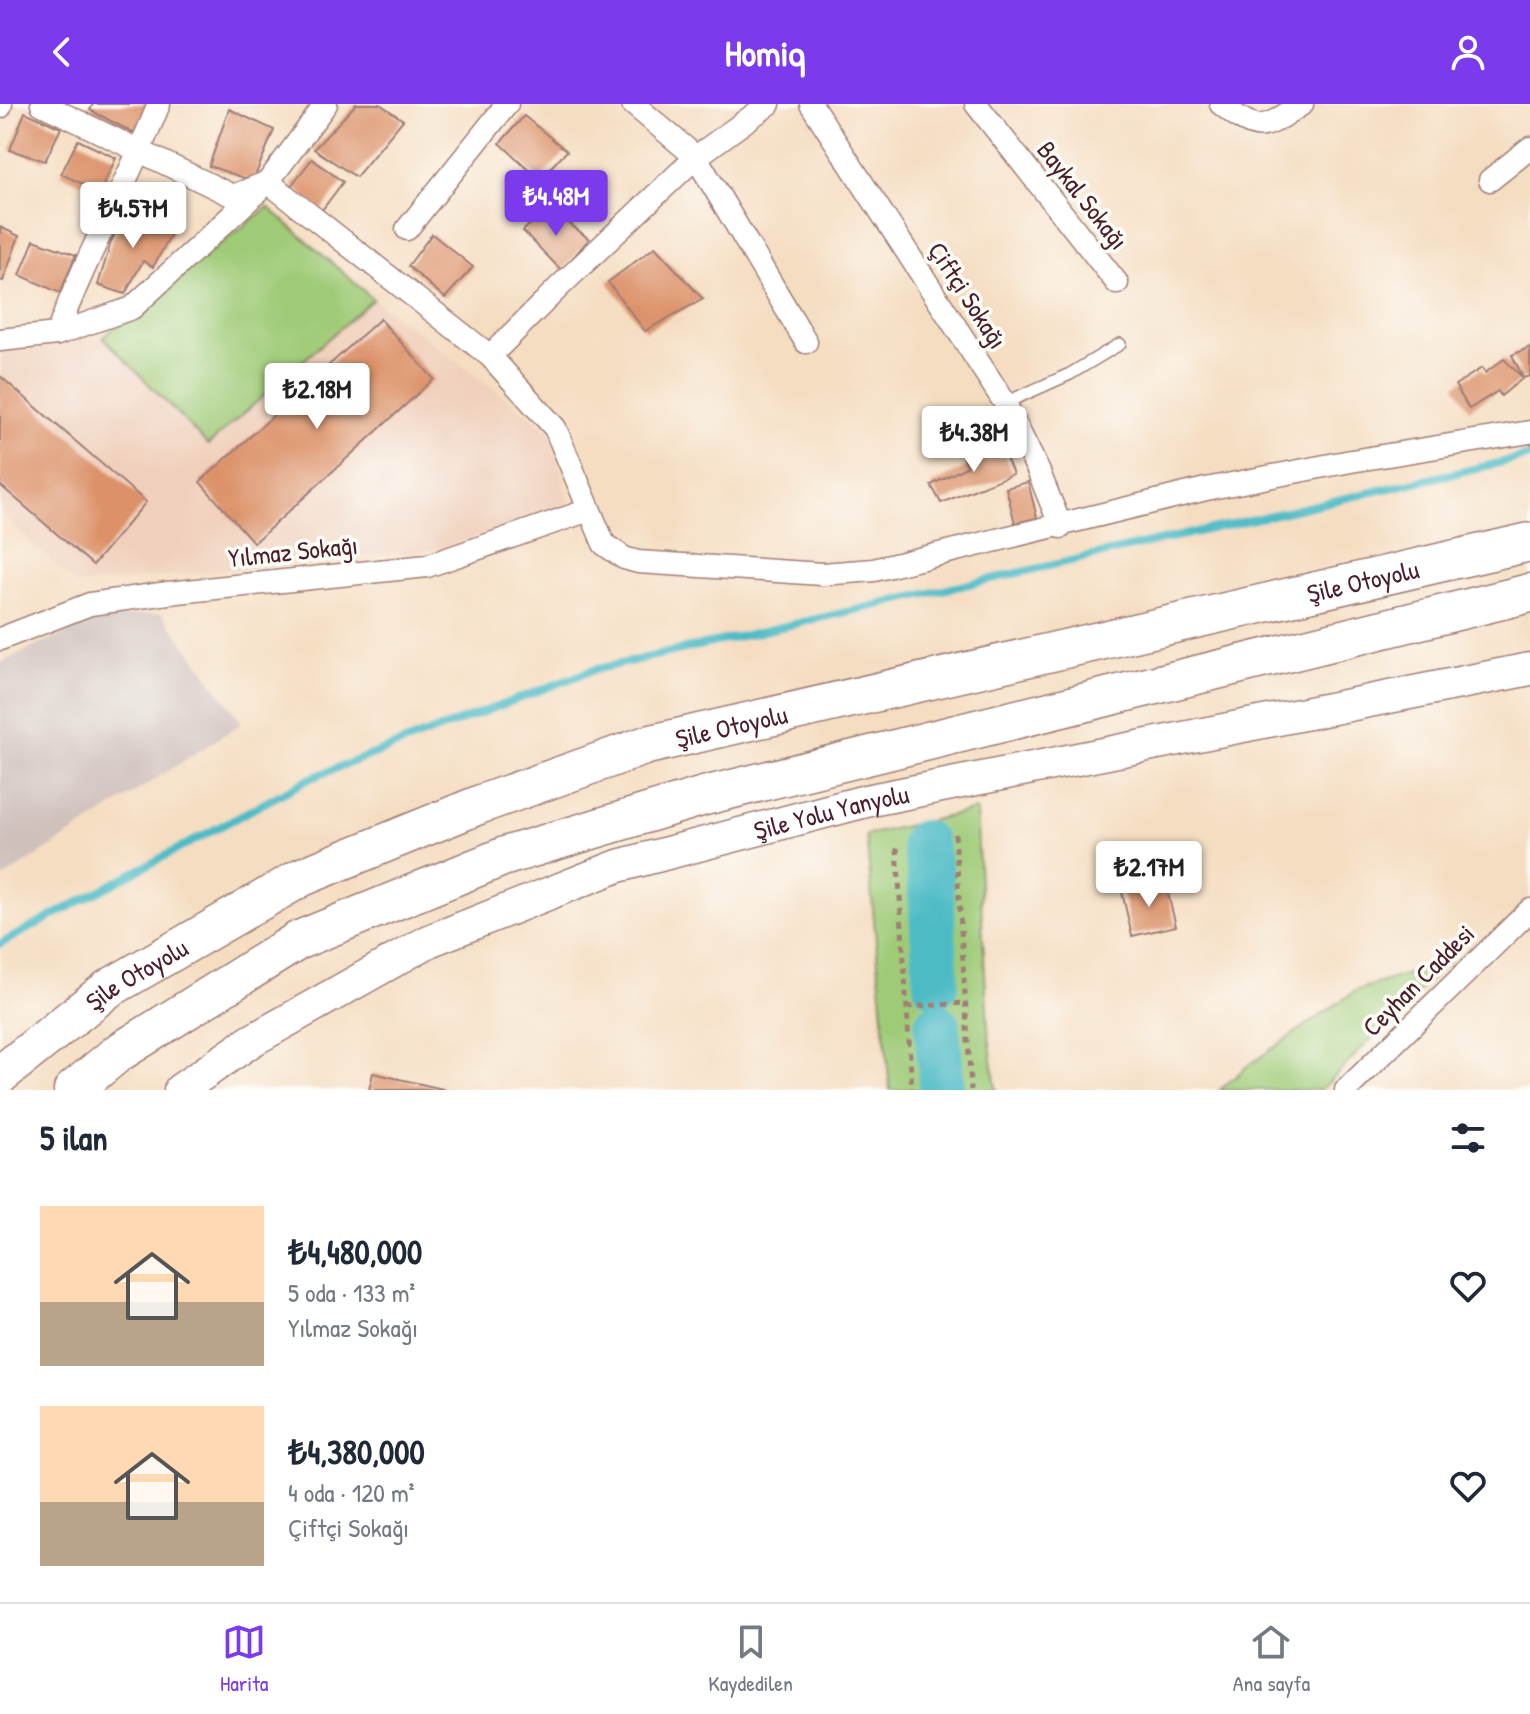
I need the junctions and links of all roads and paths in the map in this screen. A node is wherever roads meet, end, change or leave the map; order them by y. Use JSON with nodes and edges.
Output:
{"nodes":[{"id":1,"x":42,"y":104,"type":"edge"},
{"id":2,"x":159,"y":104,"type":"edge"},
{"id":3,"x":326,"y":104,"type":"edge"},
{"id":4,"x":507,"y":104,"type":"edge"},
{"id":5,"x":633,"y":104,"type":"edge"},
{"id":6,"x":769,"y":104,"type":"edge"},
{"id":7,"x":811,"y":104,"type":"edge"},
{"id":8,"x":976,"y":104,"type":"edge"},
{"id":9,"x":1221,"y":104,"type":"edge"},
{"id":10,"x":1302,"y":104,"type":"edge"},
{"id":11,"x":1530,"y":148,"type":"edge"},
{"id":12,"x":140,"y":151,"type":"junction"},
{"id":13,"x":696,"y":157,"type":"junction"},
{"id":14,"x":1490,"y":180,"type":"dead end"},
{"id":15,"x":268,"y":182,"type":"junction"},
{"id":16,"x":407,"y":229,"type":"dead end"},
{"id":17,"x":1117,"y":283,"type":"dead end"},
{"id":18,"x":57,"y":334,"type":"junction"},
{"id":19,"x":0,"y":340,"type":"edge"},
{"id":20,"x":806,"y":342,"type":"dead end"},
{"id":21,"x":1120,"y":344,"type":"dead end"},
{"id":22,"x":490,"y":356,"type":"junction"},
{"id":23,"x":1005,"y":403,"type":"junction"},
{"id":24,"x":1530,"y":432,"type":"edge"},
{"id":25,"x":589,"y":510,"type":"junction"},
{"id":26,"x":1061,"y":527,"type":"junction"},
{"id":27,"x":1530,"y":542,"type":"edge"},
{"id":28,"x":1530,"y":593,"type":"edge"},
{"id":29,"x":0,"y":639,"type":"edge"},
{"id":30,"x":1530,"y":669,"type":"edge"},
{"id":31,"x":955,"y":834,"type":"dead end"},
{"id":32,"x":897,"y":848,"type":"dead end"},
{"id":33,"x":1530,"y":910,"type":"edge"},
{"id":34,"x":966,"y":1003,"type":"junction"},
{"id":35,"x":907,"y":1007,"type":"junction"},
{"id":36,"x":0,"y":1075,"type":"edge"},
{"id":37,"x":73,"y":1090,"type":"edge"},
{"id":38,"x":180,"y":1090,"type":"edge"},
{"id":39,"x":912,"y":1090,"type":"edge"},
{"id":40,"x":971,"y":1090,"type":"edge"},
{"id":41,"x":1346,"y":1090,"type":"edge"}],
"edges":[{"from":1,"to":12,"type":"street"},
{"from":2,"to":12,"type":"street"},
{"from":3,"to":15,"type":"street"},
{"from":4,"to":16,"type":"street"},
{"from":5,"to":13,"type":"street"},
{"from":6,"to":13,"type":"street"},
{"from":7,"to":23,"type":"street","name":"Çiftçi Sokağı"},
{"from":8,"to":17,"type":"street","name":"Baykal Sokağı"},
{"from":9,"to":10,"type":"street"},
{"from":11,"to":14,"type":"street"},
{"from":12,"to":15,"type":"street"},
{"from":12,"to":18,"type":"street"},
{"from":13,"to":20,"type":"street"},
{"from":13,"to":22,"type":"street"},
{"from":15,"to":18,"type":"street"},
{"from":15,"to":22,"type":"street"},
{"from":18,"to":19,"type":"street"},
{"from":21,"to":23,"type":"lane"},
{"from":22,"to":25,"type":"street"},
{"from":23,"to":26,"type":"street","name":"Çiftçi Sokağı"},
{"from":24,"to":26,"type":"street"},
{"from":25,"to":26,"type":"street"},
{"from":25,"to":29,"type":"street","name":"Yılmaz Sokağı"},
{"from":27,"to":36,"type":"highway","name":"Şile Otoyolu"},
{"from":28,"to":37,"type":"highway","name":"Şile Otoyolu"},
{"from":30,"to":38,"type":"main road","name":"Şile Yolu Yanyolu"},
{"from":31,"to":34,"type":"path"},
{"from":32,"to":35,"type":"path"},
{"from":33,"to":41,"type":"street","name":"Ceyhan Caddesi"},
{"from":34,"to":35,"type":"path"},
{"from":34,"to":40,"type":"path"},
{"from":35,"to":39,"type":"path"}]}
